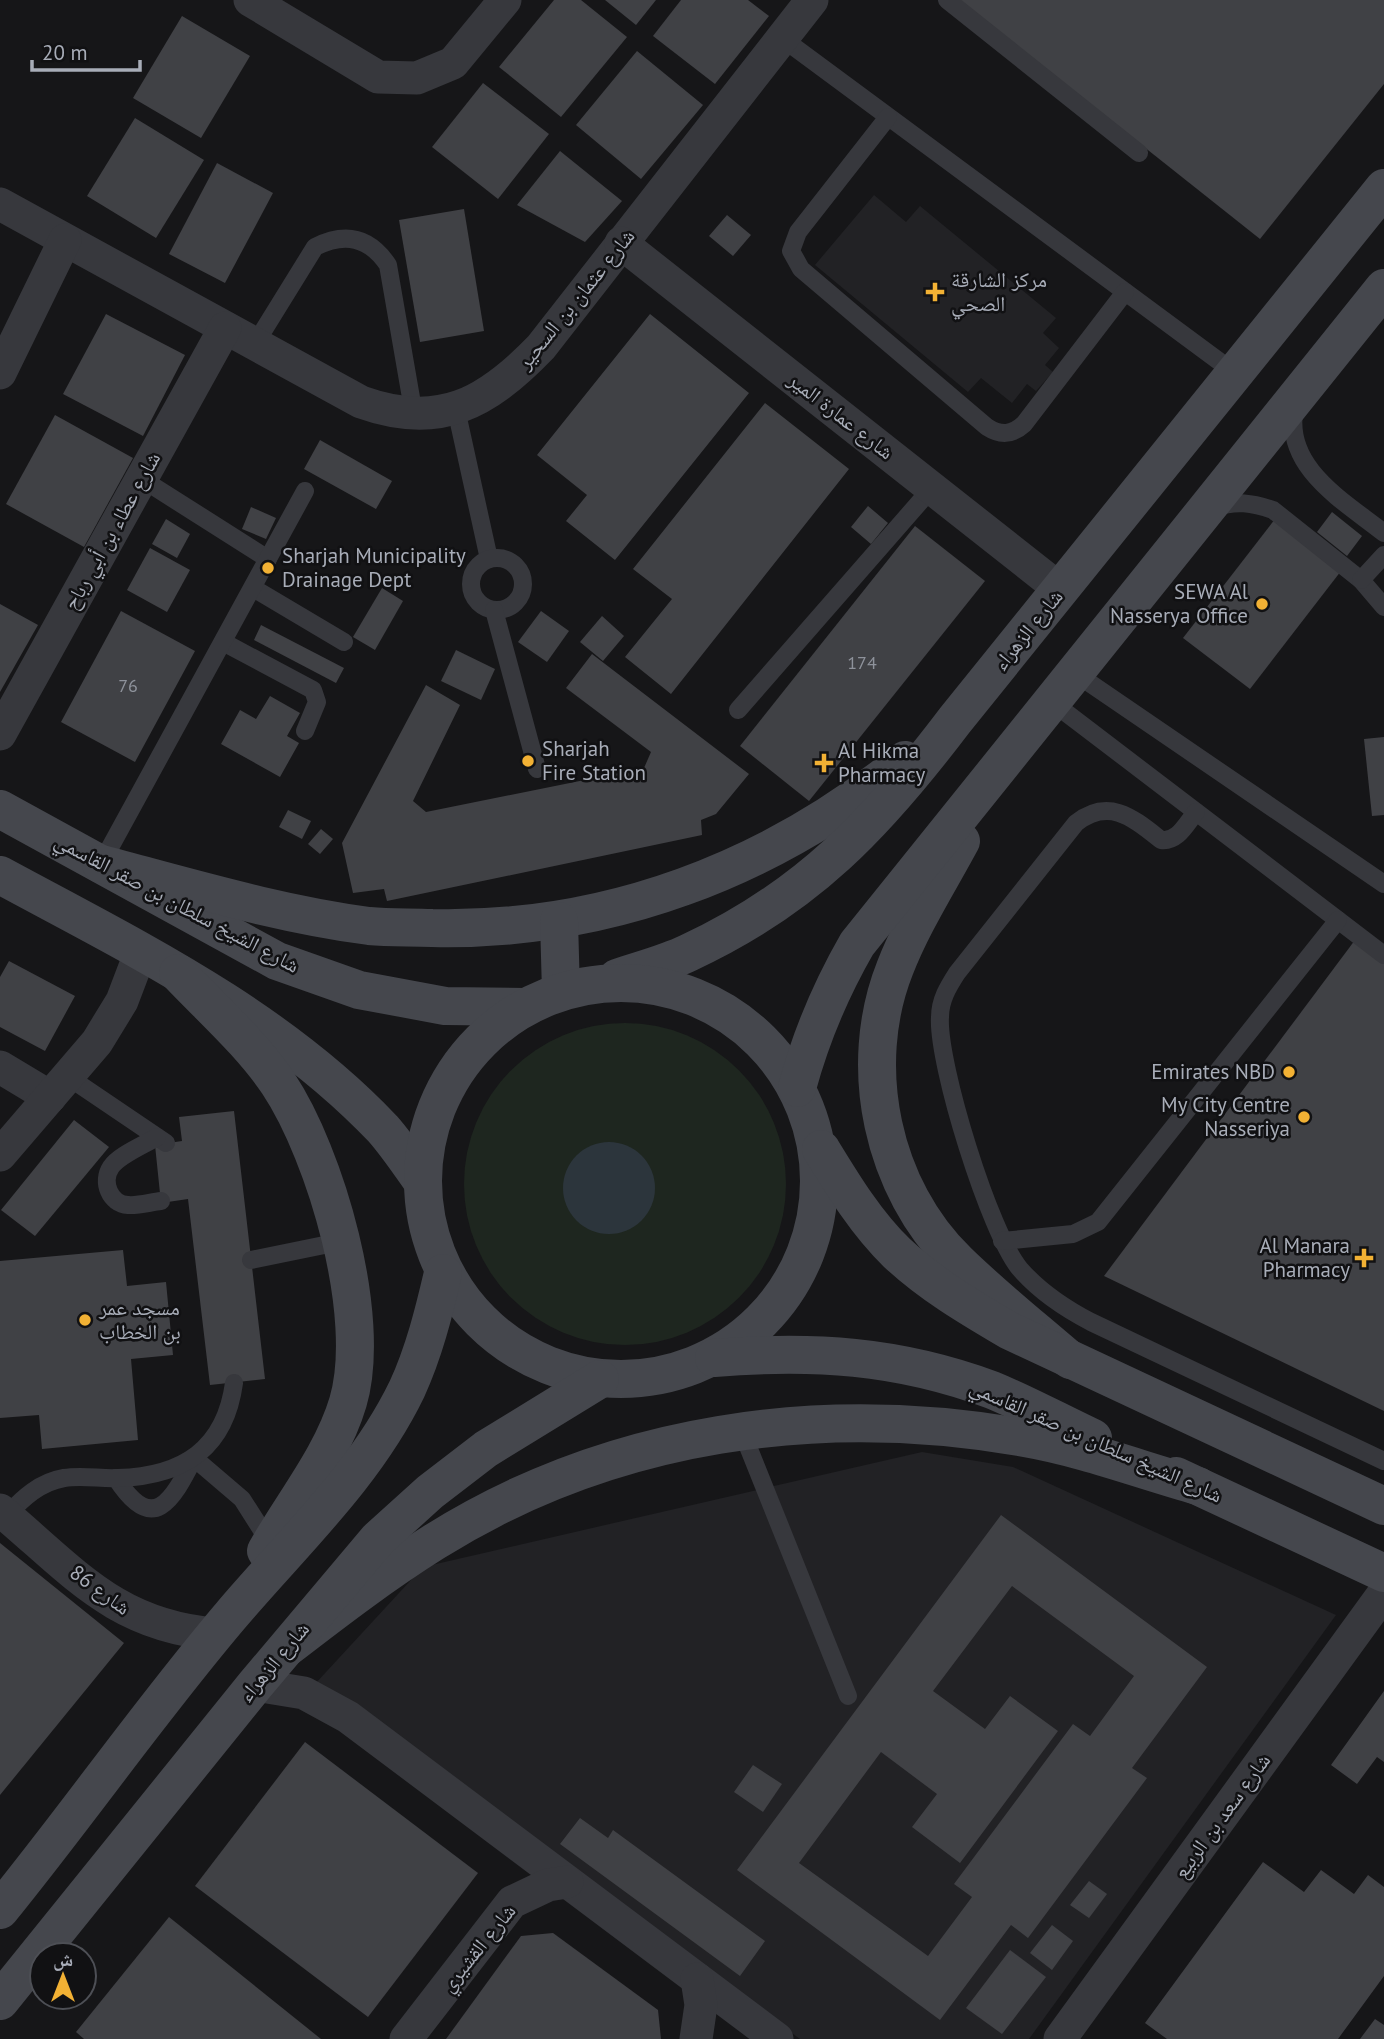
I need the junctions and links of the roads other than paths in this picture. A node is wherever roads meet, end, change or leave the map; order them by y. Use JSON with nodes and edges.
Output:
{"nodes":[{"id":1,"x":250,"y":0,"type":"edge"},
{"id":2,"x":812,"y":0,"type":"edge"},
{"id":3,"x":947,"y":0,"type":"edge"},
{"id":4,"x":493,"y":5,"type":"edge"},
{"id":5,"x":782,"y":38,"type":"junction"},
{"id":6,"x":888,"y":117,"type":"junction"},
{"id":7,"x":1139,"y":153,"type":"dead end"},
{"id":8,"x":1384,"y":188,"type":"edge"},
{"id":9,"x":0,"y":204,"type":"edge"},
{"id":10,"x":65,"y":240,"type":"junction"},
{"id":11,"x":621,"y":243,"type":"junction"},
{"id":12,"x":1384,"y":288,"type":"edge"},
{"id":13,"x":1125,"y":292,"type":"junction"},
{"id":14,"x":225,"y":328,"type":"junction"},
{"id":15,"x":255,"y":344,"type":"junction"},
{"id":16,"x":0,"y":373,"type":"edge"},
{"id":17,"x":1235,"y":373,"type":"junction"},
{"id":18,"x":1297,"y":397,"type":"junction"},
{"id":19,"x":456,"y":409,"type":"junction"},
{"id":20,"x":414,"y":415,"type":"junction"},
{"id":21,"x":142,"y":479,"type":"junction"},
{"id":22,"x":932,"y":488,"type":"junction"},
{"id":23,"x":305,"y":491,"type":"dead end"},
{"id":24,"x":1202,"y":515,"type":"junction"},
{"id":25,"x":1384,"y":533,"type":"edge"},
{"id":26,"x":1384,"y":555,"type":"edge"},
{"id":27,"x":268,"y":559,"type":"junction"},
{"id":28,"x":489,"y":559,"type":"junction"},
{"id":29,"x":1361,"y":580,"type":"junction"},
{"id":30,"x":253,"y":588,"type":"junction"},
{"id":31,"x":1060,"y":590,"type":"junction"},
{"id":32,"x":1384,"y":607,"type":"edge"},
{"id":33,"x":494,"y":610,"type":"junction"},
{"id":34,"x":223,"y":642,"type":"junction"},
{"id":35,"x":344,"y":642,"type":"dead end"},
{"id":36,"x":1063,"y":688,"type":"junction"},
{"id":37,"x":738,"y":710,"type":"dead end"},
{"id":38,"x":955,"y":720,"type":"junction"},
{"id":39,"x":305,"y":731,"type":"dead end"},
{"id":40,"x":0,"y":734,"type":"edge"},
{"id":41,"x":1003,"y":763,"type":"junction"},
{"id":42,"x":537,"y":769,"type":"dead end"},
{"id":43,"x":0,"y":809,"type":"edge"},
{"id":44,"x":1196,"y":812,"type":"junction"},
{"id":45,"x":101,"y":864,"type":"junction"},
{"id":46,"x":0,"y":876,"type":"edge"},
{"id":47,"x":1384,"y":884,"type":"edge"},
{"id":48,"x":1338,"y":920,"type":"junction"},
{"id":49,"x":559,"y":921,"type":"junction"},
{"id":50,"x":141,"y":951,"type":"junction"},
{"id":51,"x":1384,"y":955,"type":"edge"},
{"id":52,"x":178,"y":973,"type":"junction"},
{"id":53,"x":602,"y":984,"type":"junction"},
{"id":54,"x":561,"y":992,"type":"junction"},
{"id":55,"x":525,"y":1007,"type":"junction"},
{"id":56,"x":0,"y":1067,"type":"edge"},
{"id":57,"x":59,"y":1086,"type":"junction"},
{"id":58,"x":797,"y":1088,"type":"junction"},
{"id":59,"x":817,"y":1142,"type":"junction"},
{"id":60,"x":0,"y":1155,"type":"edge"},
{"id":61,"x":421,"y":1180,"type":"junction"},
{"id":62,"x":161,"y":1201,"type":"dead end"},
{"id":63,"x":1002,"y":1241,"type":"junction"},
{"id":64,"x":339,"y":1242,"type":"junction"},
{"id":65,"x":251,"y":1260,"type":"dead end"},
{"id":66,"x":443,"y":1273,"type":"junction"},
{"id":67,"x":712,"y":1359,"type":"junction"},
{"id":68,"x":1070,"y":1360,"type":"junction"},
{"id":69,"x":600,"y":1379,"type":"junction"},
{"id":70,"x":234,"y":1383,"type":"dead end"},
{"id":71,"x":741,"y":1429,"type":"junction"},
{"id":72,"x":194,"y":1458,"type":"junction"},
{"id":73,"x":1384,"y":1461,"type":"edge"},
{"id":74,"x":116,"y":1478,"type":"junction"},
{"id":75,"x":1198,"y":1486,"type":"junction"},
{"id":76,"x":1384,"y":1506,"type":"edge"},
{"id":77,"x":3,"y":1512,"type":"edge"},
{"id":78,"x":270,"y":1543,"type":"junction"},
{"id":79,"x":1384,"y":1573,"type":"edge"},
{"id":80,"x":1384,"y":1593,"type":"edge"},
{"id":81,"x":224,"y":1625,"type":"junction"},
{"id":82,"x":288,"y":1647,"type":"junction"},
{"id":83,"x":255,"y":1685,"type":"junction"},
{"id":84,"x":848,"y":1696,"type":"dead end"},
{"id":85,"x":568,"y":1882,"type":"junction"},
{"id":86,"x":6,"y":1889,"type":"edge"},
{"id":87,"x":697,"y":1979,"type":"junction"},
{"id":88,"x":0,"y":2001,"type":"edge"},
{"id":89,"x":406,"y":2039,"type":"edge"},
{"id":90,"x":696,"y":2039,"type":"edge"},
{"id":91,"x":777,"y":2039,"type":"edge"},
{"id":92,"x":1060,"y":2039,"type":"edge"}],
"edges":[{"from":1,"to":4,"type":"street"},
{"from":2,"to":5,"type":"street","name":"شارع عثمان بن السحير"},
{"from":3,"to":7,"type":"lane"},
{"from":5,"to":6,"type":"lane"},
{"from":5,"to":11,"type":"street","name":"شارع عثمان بن السحير"},
{"from":6,"to":13,"type":"lane"},
{"from":6,"to":13,"type":"lane"},
{"from":8,"to":17,"type":"main road","name":"شارع الزهراء"},
{"from":9,"to":10,"type":"street","name":"شارع عثمان بن السحير"},
{"from":10,"to":14,"type":"street","name":"شارع عثمان بن السحير"},
{"from":10,"to":16,"type":"street"},
{"from":11,"to":19,"type":"street","name":"شارع عثمان بن السحير"},
{"from":11,"to":22,"type":"street","name":"شارع عمارة المير"},
{"from":12,"to":18,"type":"main road"},
{"from":13,"to":17,"type":"lane"},
{"from":14,"to":15,"type":"street","name":"شارع عثمان بن السحير"},
{"from":14,"to":21,"type":"street","name":"شارع عطاء بن أبي رباح"},
{"from":15,"to":20,"type":"street","name":"شارع عثمان بن السحير"},
{"from":15,"to":20,"type":"lane"},
{"from":17,"to":31,"type":"main road","name":"شارع الزهراء"},
{"from":18,"to":24,"type":"main road"},
{"from":18,"to":25,"type":"lane"},
{"from":19,"to":20,"type":"street","name":"شارع عثمان بن السحير"},
{"from":19,"to":28,"type":"lane"},
{"from":21,"to":27,"type":"lane"},
{"from":21,"to":40,"type":"street","name":"شارع عطاء بن أبي رباح"},
{"from":22,"to":31,"type":"street","name":"شارع عمارة المير"},
{"from":22,"to":37,"type":"lane"},
{"from":23,"to":27,"type":"lane"},
{"from":24,"to":29,"type":"lane"},
{"from":24,"to":36,"type":"main road"},
{"from":26,"to":29,"type":"lane"},
{"from":27,"to":30,"type":"lane"},
{"from":28,"to":33,"type":"lane"},
{"from":28,"to":33,"type":"lane"},
{"from":29,"to":32,"type":"lane"},
{"from":30,"to":34,"type":"lane"},
{"from":30,"to":35,"type":"lane"},
{"from":31,"to":38,"type":"main road","name":"شارع الزهراء"},
{"from":33,"to":42,"type":"lane"},
{"from":34,"to":39,"type":"lane"},
{"from":34,"to":45,"type":"lane"},
{"from":36,"to":41,"type":"main road"},
{"from":36,"to":44,"type":"lane"},
{"from":36,"to":47,"type":"lane"},
{"from":38,"to":49,"type":"main road"},
{"from":38,"to":53,"type":"main road","name":"شارع الزهراء"},
{"from":41,"to":58,"type":"main road"},
{"from":41,"to":68,"type":"main road"},
{"from":43,"to":45,"type":"main road","name":"شارع الشيخ سلطان بن صقر القاسمي"},
{"from":44,"to":48,"type":"lane"},
{"from":44,"to":63,"type":"lane"},
{"from":45,"to":49,"type":"main road"},
{"from":45,"to":55,"type":"main road","name":"شارع الشيخ سلطان بن صقر القاسمي"},
{"from":46,"to":50,"type":"main road"},
{"from":48,"to":51,"type":"lane"},
{"from":48,"to":63,"type":"lane"},
{"from":49,"to":54,"type":"main road"},
{"from":50,"to":52,"type":"main road"},
{"from":50,"to":57,"type":"street"},
{"from":52,"to":61,"type":"main road"},
{"from":52,"to":64,"type":"main road"},
{"from":53,"to":54,"type":"main road"},
{"from":53,"to":58,"type":"main road"},
{"from":54,"to":55,"type":"main road"},
{"from":55,"to":61,"type":"main road"},
{"from":56,"to":57,"type":"street"},
{"from":57,"to":60,"type":"street"},
{"from":57,"to":62,"type":"lane"},
{"from":58,"to":59,"type":"main road"},
{"from":59,"to":67,"type":"main road"},
{"from":59,"to":68,"type":"main road"},
{"from":61,"to":66,"type":"main road"},
{"from":63,"to":73,"type":"lane"},
{"from":64,"to":65,"type":"lane"},
{"from":64,"to":78,"type":"main road"},
{"from":66,"to":69,"type":"main road"},
{"from":66,"to":81,"type":"main road"},
{"from":67,"to":69,"type":"main road"},
{"from":67,"to":75,"type":"main road","name":"شارع الشيخ سلطان بن صقر القاسمي"},
{"from":68,"to":76,"type":"main road"},
{"from":69,"to":82,"type":"main road","name":"شارع الزهراء"},
{"from":70,"to":72,"type":"lane"},
{"from":71,"to":75,"type":"main road"},
{"from":71,"to":82,"type":"main road"},
{"from":71,"to":84,"type":"lane"},
{"from":72,"to":74,"type":"lane"},
{"from":72,"to":74,"type":"lane"},
{"from":72,"to":78,"type":"lane"},
{"from":74,"to":77,"type":"lane"},
{"from":75,"to":79,"type":"main road","name":"شارع الشيخ سلطان بن صقر القاسمي"},
{"from":77,"to":81,"type":"street","name":"شارع 86"},
{"from":78,"to":81,"type":"main road"},
{"from":80,"to":92,"type":"street","name":"شارع سعد بن الربيع"},
{"from":81,"to":86,"type":"main road"},
{"from":82,"to":83,"type":"main road","name":"شارع الزهراء"},
{"from":83,"to":85,"type":"street"},
{"from":83,"to":88,"type":"main road","name":"شارع الزهراء"},
{"from":85,"to":87,"type":"street"},
{"from":85,"to":89,"type":"street","name":"شارع القشيري"},
{"from":87,"to":90,"type":"street"},
{"from":87,"to":91,"type":"street"}]}
